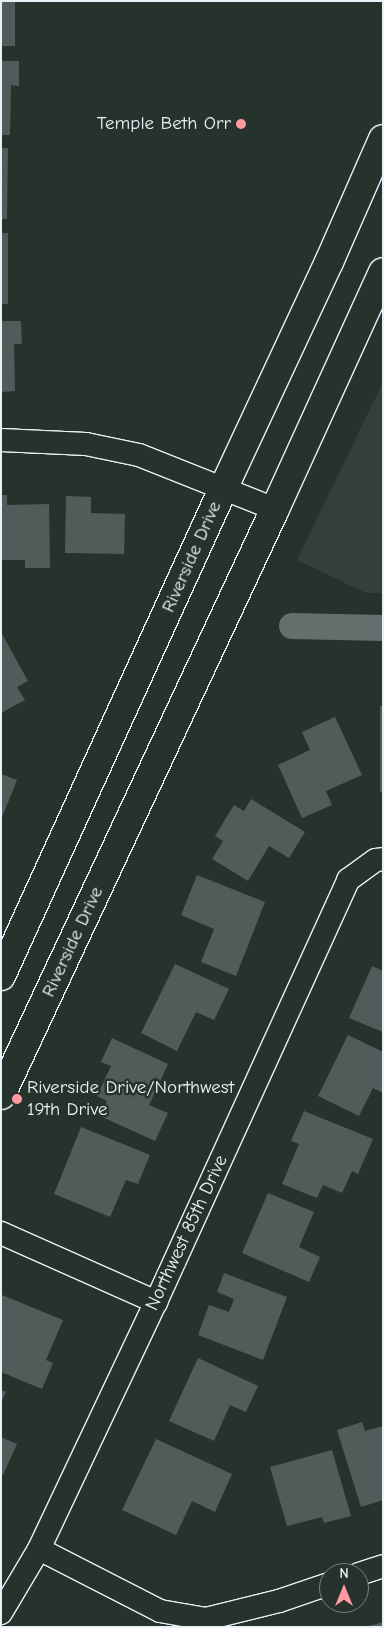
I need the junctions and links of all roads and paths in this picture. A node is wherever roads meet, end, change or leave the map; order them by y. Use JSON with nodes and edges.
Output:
{"nodes":[{"id":1,"x":383,"y":139,"type":"edge"},
{"id":2,"x":383,"y":272,"type":"edge"},
{"id":3,"x":1,"y":440,"type":"edge"},
{"id":4,"x":224,"y":487,"type":"junction"},
{"id":5,"x":275,"y":509,"type":"junction"},
{"id":6,"x":379,"y":860,"type":"edge"},
{"id":7,"x":1,"y":976,"type":"edge"},
{"id":8,"x":1,"y":1095,"type":"edge"},
{"id":9,"x":1,"y":1233,"type":"edge"},
{"id":10,"x":156,"y":1302,"type":"junction"},
{"id":11,"x":39,"y":1549,"type":"junction"},
{"id":12,"x":383,"y":1566,"type":"edge"},
{"id":13,"x":369,"y":1571,"type":"edge"},
{"id":14,"x":319,"y":1587,"type":"edge"},
{"id":15,"x":1,"y":1613,"type":"edge"}],
"edges":[{"from":1,"to":4,"type":"street","name":"Riverside Drive"},
{"from":2,"to":5,"type":"street","name":"Riverside Drive"},
{"from":3,"to":4,"type":"street"},
{"from":4,"to":5,"type":"street"},
{"from":4,"to":7,"type":"street","name":"Riverside Drive"},
{"from":5,"to":8,"type":"street","name":"Riverside Drive"},
{"from":6,"to":10,"type":"street","name":"Northwest 85th Drive"},
{"from":9,"to":10,"type":"street"},
{"from":10,"to":11,"type":"street","name":"Northwest 85th Drive"},
{"from":11,"to":14,"type":"street"},
{"from":11,"to":15,"type":"street","name":"Northwest 85th Drive"},
{"from":12,"to":13,"type":"street"}]}
